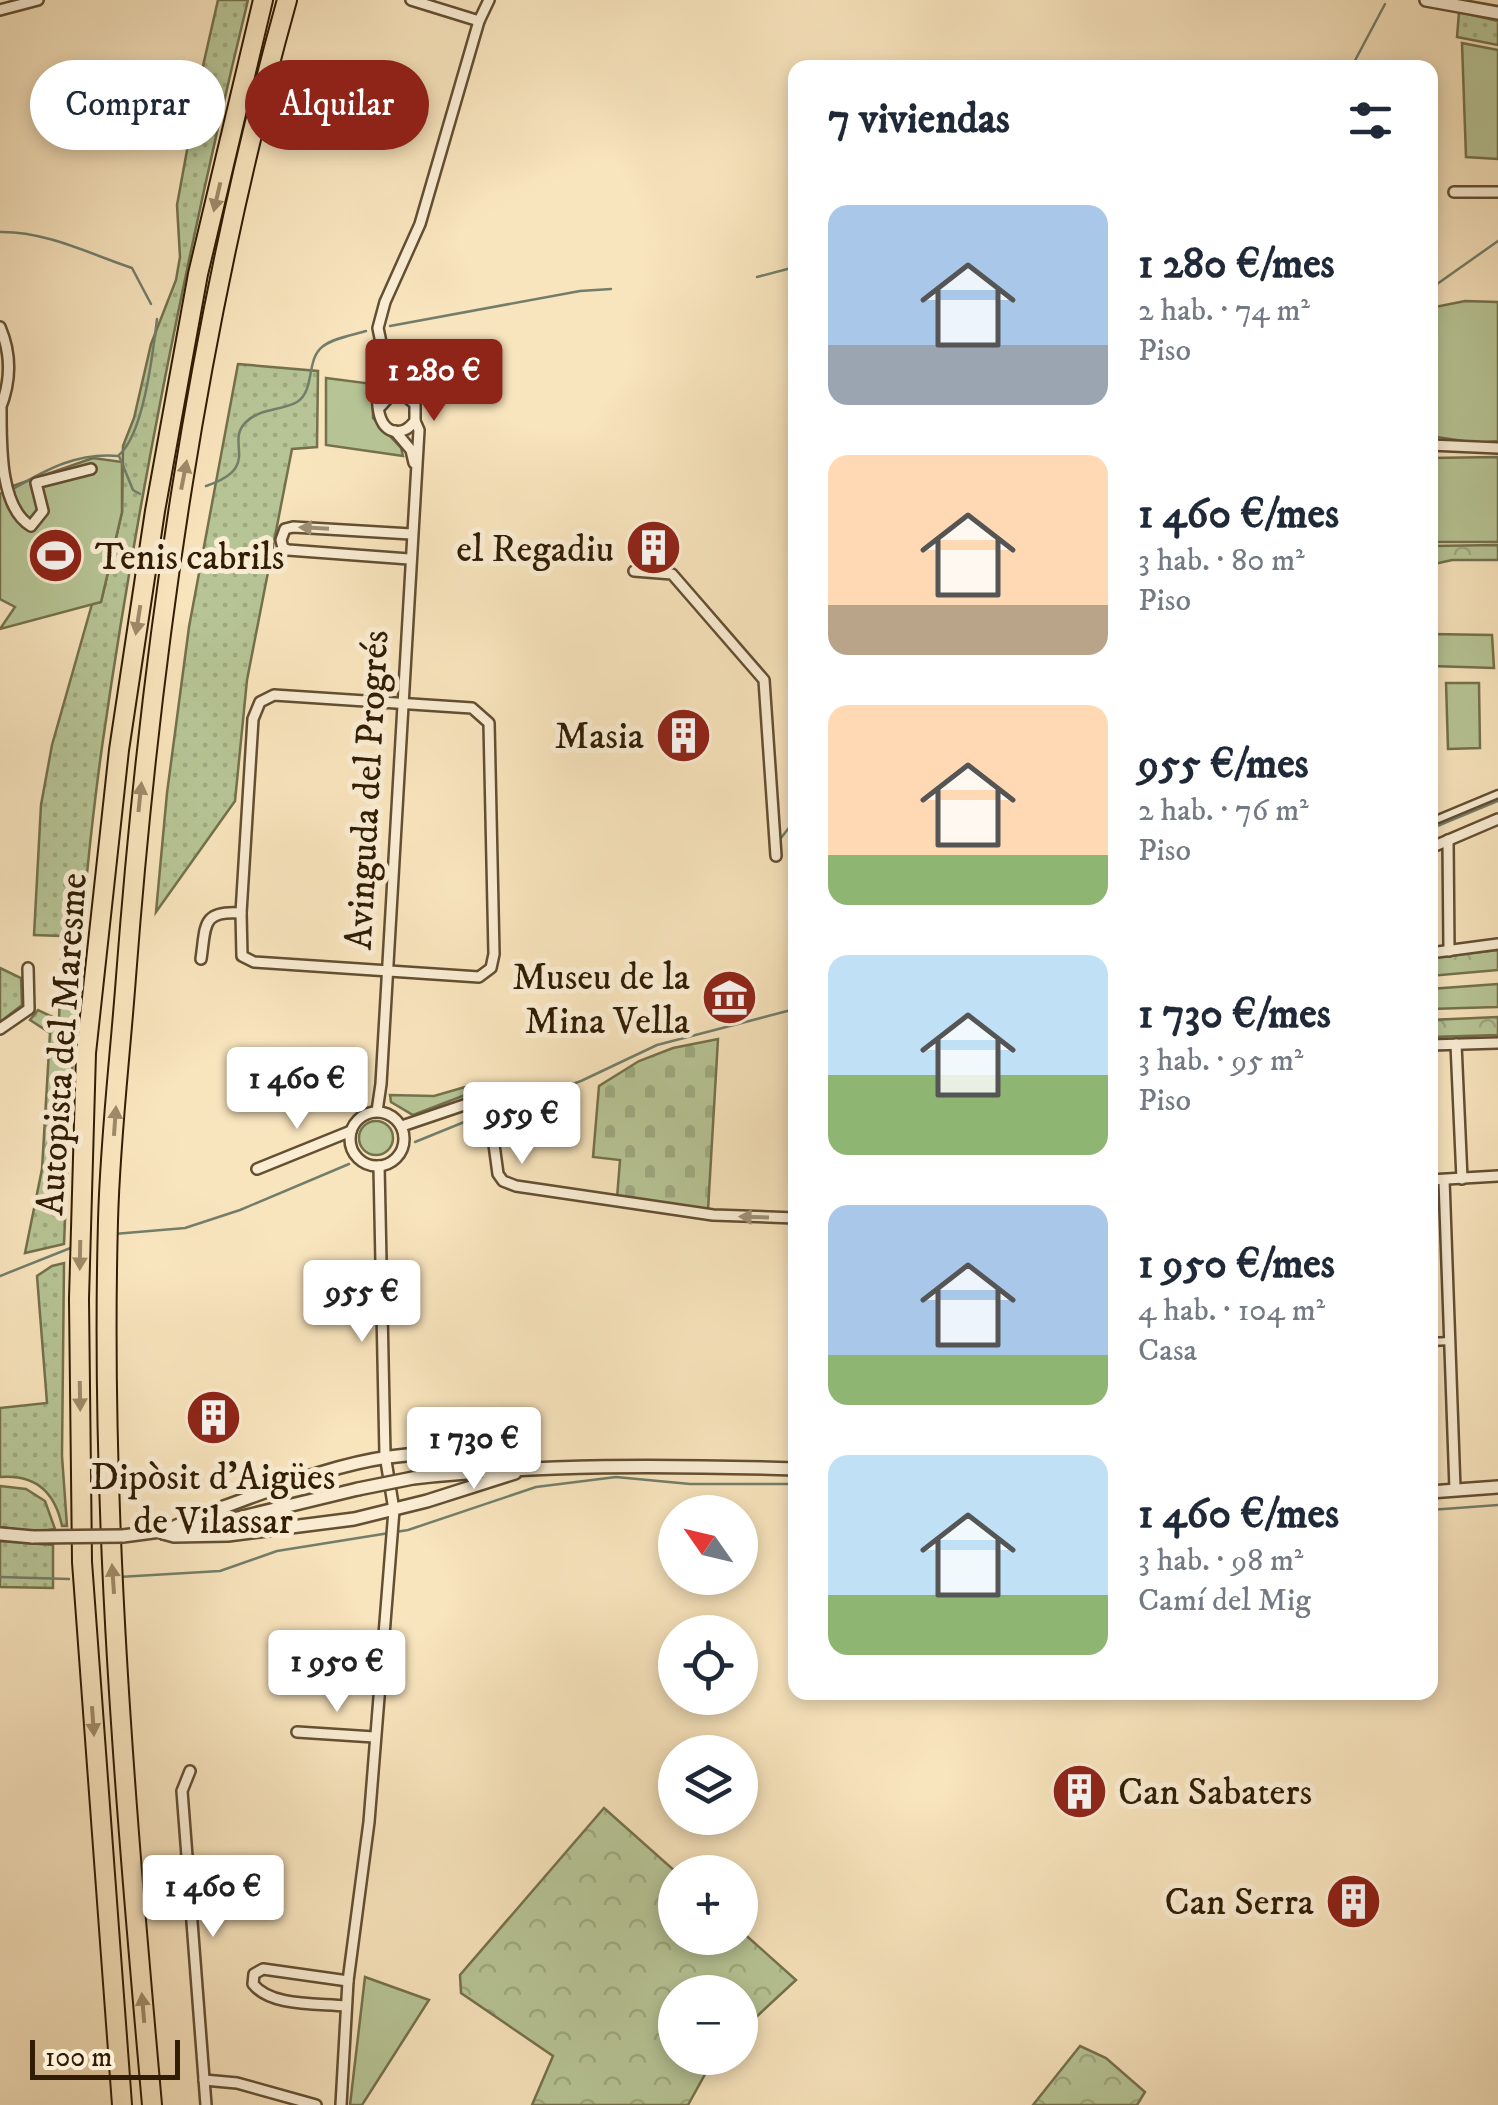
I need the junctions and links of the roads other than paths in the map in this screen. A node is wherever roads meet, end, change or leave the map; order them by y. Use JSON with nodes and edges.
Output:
{"nodes":[{"id":1,"x":38,"y":0,"type":"edge"},
{"id":2,"x":263,"y":0,"type":"edge"},
{"id":3,"x":288,"y":0,"type":"edge"},
{"id":4,"x":410,"y":0,"type":"edge"},
{"id":5,"x":490,"y":0,"type":"edge"},
{"id":6,"x":1426,"y":0,"type":"edge"},
{"id":7,"x":0,"y":10,"type":"edge"},
{"id":8,"x":1498,"y":14,"type":"edge"},
{"id":9,"x":479,"y":21,"type":"junction"},
{"id":10,"x":1454,"y":192,"type":"dead end"},
{"id":11,"x":1498,"y":192,"type":"edge"},
{"id":12,"x":0,"y":328,"type":"edge"},
{"id":13,"x":381,"y":352,"type":"junction"},
{"id":14,"x":404,"y":394,"type":"junction"},
{"id":15,"x":380,"y":407,"type":"junction"},
{"id":16,"x":0,"y":409,"type":"edge"},
{"id":17,"x":415,"y":421,"type":"junction"},
{"id":18,"x":396,"y":432,"type":"junction"},
{"id":19,"x":1438,"y":445,"type":"edge"},
{"id":20,"x":1498,"y":448,"type":"edge"},
{"id":21,"x":91,"y":468,"type":"dead end"},
{"id":22,"x":416,"y":472,"type":"junction"},
{"id":23,"x":411,"y":534,"type":"junction"},
{"id":24,"x":409,"y":559,"type":"junction"},
{"id":25,"x":634,"y":571,"type":"dead end"},
{"id":26,"x":402,"y":705,"type":"junction"},
{"id":27,"x":1498,"y":794,"type":"edge"},
{"id":28,"x":1498,"y":818,"type":"edge"},
{"id":29,"x":1438,"y":819,"type":"dead end"},
{"id":30,"x":1448,"y":840,"type":"junction"},
{"id":31,"x":1438,"y":844,"type":"edge"},
{"id":32,"x":776,"y":856,"type":"dead end"},
{"id":33,"x":241,"y":912,"type":"junction"},
{"id":34,"x":1498,"y":944,"type":"edge"},
{"id":35,"x":1449,"y":951,"type":"junction"},
{"id":36,"x":1438,"y":953,"type":"edge"},
{"id":37,"x":201,"y":960,"type":"dead end"},
{"id":38,"x":28,"y":968,"type":"dead end"},
{"id":39,"x":386,"y":970,"type":"junction"},
{"id":40,"x":0,"y":1029,"type":"edge"},
{"id":41,"x":1498,"y":1043,"type":"edge"},
{"id":42,"x":1456,"y":1044,"type":"junction"},
{"id":43,"x":1438,"y":1045,"type":"edge"},
{"id":44,"x":377,"y":1111,"type":"junction"},
{"id":45,"x":402,"y":1126,"type":"junction"},
{"id":46,"x":351,"y":1131,"type":"junction"},
{"id":47,"x":379,"y":1166,"type":"junction"},
{"id":48,"x":257,"y":1169,"type":"dead end"},
{"id":49,"x":1498,"y":1176,"type":"edge"},
{"id":50,"x":1462,"y":1179,"type":"junction"},
{"id":51,"x":1438,"y":1180,"type":"edge"},
{"id":52,"x":1444,"y":1180,"type":"junction"},
{"id":53,"x":788,"y":1218,"type":"edge"},
{"id":54,"x":1450,"y":1341,"type":"junction"},
{"id":55,"x":1438,"y":1342,"type":"edge"},
{"id":56,"x":385,"y":1455,"type":"junction"},
{"id":57,"x":533,"y":1468,"type":"junction"},
{"id":58,"x":788,"y":1469,"type":"edge"},
{"id":59,"x":1498,"y":1488,"type":"edge"},
{"id":60,"x":1454,"y":1489,"type":"junction"},
{"id":61,"x":1438,"y":1491,"type":"edge"},
{"id":62,"x":394,"y":1510,"type":"junction"},
{"id":63,"x":162,"y":1533,"type":"junction"},
{"id":64,"x":0,"y":1534,"type":"edge"},
{"id":65,"x":298,"y":1732,"type":"dead end"},
{"id":66,"x":374,"y":1737,"type":"junction"},
{"id":67,"x":190,"y":1772,"type":"dead end"},
{"id":68,"x":348,"y":1981,"type":"junction"},
{"id":69,"x":346,"y":2006,"type":"junction"},
{"id":70,"x":204,"y":2080,"type":"junction"},
{"id":71,"x":122,"y":2105,"type":"edge"},
{"id":72,"x":152,"y":2105,"type":"edge"},
{"id":73,"x":206,"y":2105,"type":"edge"},
{"id":74,"x":316,"y":2105,"type":"edge"},
{"id":75,"x":341,"y":2105,"type":"edge"}],
"edges":[{"from":1,"to":7,"type":"street"},
{"from":2,"to":71,"type":"highway","name":"Autopista del Maresme","one_way":true},
{"from":72,"to":3,"type":"highway","name":"Autopista del Maresme","one_way":true},
{"from":4,"to":9,"type":"street"},
{"from":5,"to":9,"type":"street"},
{"from":6,"to":8,"type":"street"},
{"from":9,"to":13,"type":"street"},
{"from":10,"to":11,"type":"street"},
{"from":12,"to":16,"type":"street"},
{"from":13,"to":14,"type":"street"},
{"from":13,"to":15,"type":"street"},
{"from":14,"to":15,"type":"street"},
{"from":14,"to":17,"type":"street"},
{"from":15,"to":18,"type":"street"},
{"from":16,"to":21,"type":"street"},
{"from":17,"to":18,"type":"street"},
{"from":17,"to":22,"type":"street","name":"Avinguda del Progrés"},
{"from":18,"to":22,"type":"street"},
{"from":19,"to":20,"type":"street"},
{"from":22,"to":23,"type":"street","name":"Avinguda del Progrés"},
{"from":23,"to":24,"type":"street","name":"Avinguda del Progrés"},
{"from":23,"to":24,"type":"street","one_way":true},
{"from":24,"to":26,"type":"street","name":"Avinguda del Progrés"},
{"from":25,"to":32,"type":"street"},
{"from":26,"to":33,"type":"street"},
{"from":26,"to":39,"type":"street","name":"Avinguda del Progrés"},
{"from":26,"to":39,"type":"street"},
{"from":27,"to":29,"type":"street"},
{"from":28,"to":30,"type":"street"},
{"from":30,"to":31,"type":"street"},
{"from":30,"to":35,"type":"street"},
{"from":33,"to":37,"type":"street"},
{"from":33,"to":39,"type":"street"},
{"from":34,"to":35,"type":"street"},
{"from":35,"to":36,"type":"street"},
{"from":38,"to":40,"type":"street"},
{"from":39,"to":44,"type":"street","name":"Avinguda del Progrés"},
{"from":41,"to":42,"type":"street"},
{"from":42,"to":43,"type":"street"},
{"from":42,"to":50,"type":"street"},
{"from":44,"to":45,"type":"street"},
{"from":44,"to":46,"type":"street"},
{"from":45,"to":47,"type":"street"},
{"from":53,"to":45,"type":"street","one_way":true},
{"from":46,"to":47,"type":"street"},
{"from":46,"to":48,"type":"street"},
{"from":47,"to":56,"type":"street"},
{"from":49,"to":50,"type":"street"},
{"from":50,"to":52,"type":"street"},
{"from":51,"to":52,"type":"street"},
{"from":52,"to":54,"type":"street"},
{"from":54,"to":55,"type":"street"},
{"from":54,"to":60,"type":"street"},
{"from":56,"to":57,"type":"street"},
{"from":56,"to":62,"type":"street"},
{"from":56,"to":63,"type":"street"},
{"from":57,"to":58,"type":"street"},
{"from":57,"to":62,"type":"street"},
{"from":57,"to":63,"type":"street","bridge":true},
{"from":59,"to":60,"type":"street"},
{"from":60,"to":61,"type":"street"},
{"from":62,"to":63,"type":"street"},
{"from":62,"to":66,"type":"street"},
{"from":63,"to":64,"type":"street","bridge":true},
{"from":65,"to":66,"type":"street"},
{"from":66,"to":68,"type":"street"},
{"from":67,"to":70,"type":"street"},
{"from":68,"to":69,"type":"street"},
{"from":68,"to":69,"type":"street"},
{"from":69,"to":75,"type":"street"},
{"from":70,"to":73,"type":"street"},
{"from":70,"to":74,"type":"street"}]}
